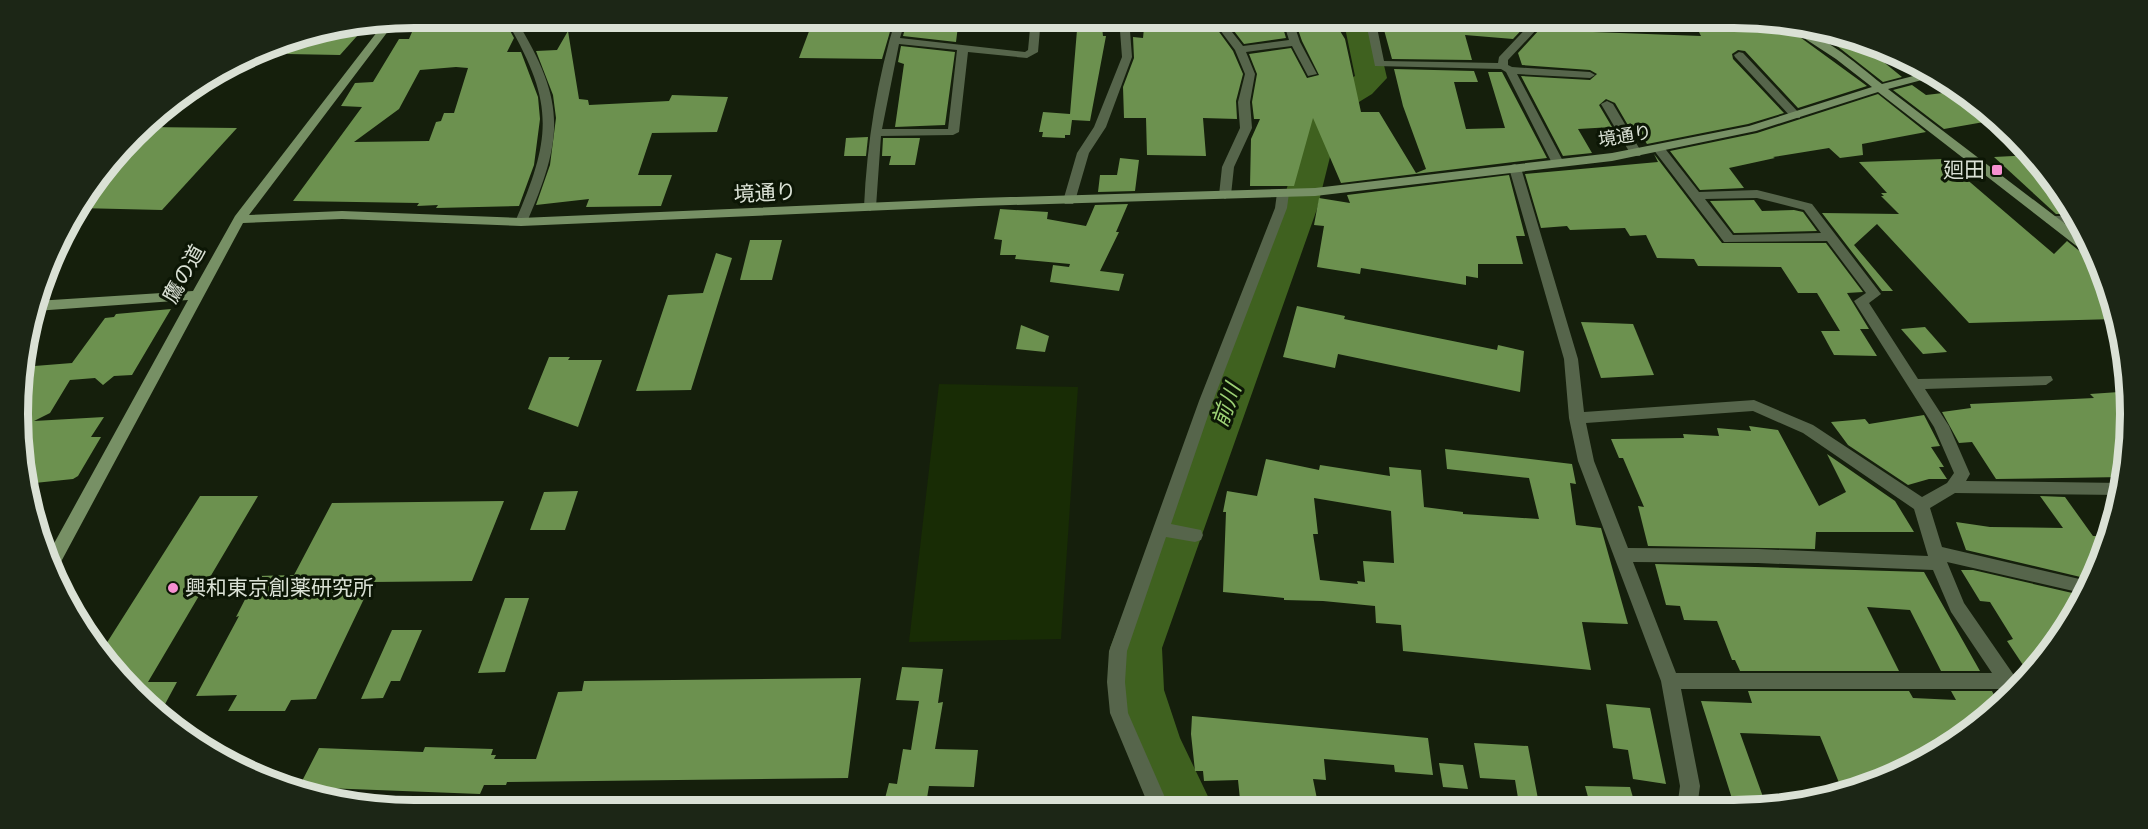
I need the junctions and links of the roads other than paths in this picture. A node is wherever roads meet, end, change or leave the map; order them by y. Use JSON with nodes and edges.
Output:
{"nodes":[{"id":1,"x":516,"y":28,"type":"edge"},
{"id":2,"x":898,"y":28,"type":"edge"},
{"id":3,"x":1035,"y":28,"type":"edge"},
{"id":4,"x":1125,"y":28,"type":"edge"},
{"id":5,"x":1224,"y":28,"type":"edge"},
{"id":6,"x":1290,"y":28,"type":"edge"},
{"id":7,"x":1372,"y":28,"type":"edge"},
{"id":8,"x":1533,"y":28,"type":"edge"},
{"id":9,"x":1591,"y":28,"type":"edge"},
{"id":10,"x":1624,"y":28,"type":"edge"},
{"id":11,"x":384,"y":30,"type":"edge"},
{"id":12,"x":1808,"y":36,"type":"edge"},
{"id":13,"x":894,"y":40,"type":"junction"},
{"id":14,"x":1295,"y":42,"type":"junction"},
{"id":15,"x":963,"y":48,"type":"junction"},
{"id":16,"x":1240,"y":50,"type":"junction"},
{"id":17,"x":1739,"y":55,"type":"dead end"},
{"id":18,"x":1506,"y":68,"type":"junction"},
{"id":19,"x":1311,"y":74,"type":"dead end"},
{"id":20,"x":1590,"y":75,"type":"dead end"},
{"id":21,"x":1921,"y":77,"type":"edge"},
{"id":22,"x":1880,"y":88,"type":"junction"},
{"id":23,"x":1607,"y":104,"type":"dead end"},
{"id":24,"x":1796,"y":116,"type":"junction"},
{"id":25,"x":877,"y":133,"type":"junction"},
{"id":26,"x":1659,"y":149,"type":"junction"},
{"id":27,"x":1636,"y":153,"type":"junction"},
{"id":28,"x":1558,"y":163,"type":"junction"},
{"id":29,"x":1515,"y":168,"type":"junction"},
{"id":30,"x":1288,"y":193,"type":"junction"},
{"id":31,"x":1225,"y":195,"type":"junction"},
{"id":32,"x":1695,"y":196,"type":"junction"},
{"id":33,"x":1069,"y":201,"type":"junction"},
{"id":34,"x":870,"y":207,"type":"junction"},
{"id":35,"x":239,"y":219,"type":"junction"},
{"id":36,"x":2051,"y":220,"type":"junction"},
{"id":37,"x":2067,"y":220,"type":"edge"},
{"id":38,"x":521,"y":222,"type":"junction"},
{"id":39,"x":1829,"y":237,"type":"junction"},
{"id":40,"x":2078,"y":241,"type":"edge"},
{"id":41,"x":197,"y":295,"type":"junction"},
{"id":42,"x":45,"y":305,"type":"edge"},
{"id":43,"x":2046,"y":380,"type":"dead end"},
{"id":44,"x":1916,"y":384,"type":"junction"},
{"id":45,"x":1577,"y":418,"type":"junction"},
{"id":46,"x":1953,"y":487,"type":"junction"},
{"id":47,"x":2112,"y":489,"type":"edge"},
{"id":48,"x":1921,"y":505,"type":"junction"},
{"id":49,"x":1160,"y":529,"type":"junction"},
{"id":50,"x":1195,"y":535,"type":"dead end"},
{"id":51,"x":1623,"y":555,"type":"junction"},
{"id":52,"x":56,"y":556,"type":"edge"},
{"id":53,"x":1937,"y":558,"type":"junction"},
{"id":54,"x":2080,"y":586,"type":"edge"},
{"id":55,"x":1670,"y":681,"type":"junction"},
{"id":56,"x":2009,"y":684,"type":"edge"},
{"id":57,"x":2007,"y":686,"type":"edge"},
{"id":58,"x":1156,"y":800,"type":"edge"},
{"id":59,"x":1688,"y":800,"type":"edge"}],
"edges":[{"from":1,"to":38,"type":"street"},
{"from":2,"to":13,"type":"street"},
{"from":3,"to":15,"type":"street"},
{"from":4,"to":33,"type":"street"},
{"from":5,"to":16,"type":"street"},
{"from":6,"to":14,"type":"street"},
{"from":7,"to":18,"type":"street"},
{"from":8,"to":18,"type":"street"},
{"from":9,"to":10,"type":"street"},
{"from":11,"to":35,"type":"street","name":"鷹の道"},
{"from":12,"to":22,"type":"street"},
{"from":13,"to":15,"type":"street"},
{"from":13,"to":25,"type":"street"},
{"from":14,"to":16,"type":"street"},
{"from":14,"to":19,"type":"street"},
{"from":15,"to":25,"type":"street"},
{"from":16,"to":31,"type":"street"},
{"from":17,"to":24,"type":"street"},
{"from":18,"to":20,"type":"street"},
{"from":18,"to":28,"type":"street"},
{"from":21,"to":22,"type":"street","name":"境通り"},
{"from":22,"to":24,"type":"street","name":"境通り"},
{"from":22,"to":36,"type":"street"},
{"from":23,"to":27,"type":"street"},
{"from":24,"to":26,"type":"street","name":"境通り"},
{"from":25,"to":34,"type":"street"},
{"from":26,"to":27,"type":"street","name":"境通り"},
{"from":26,"to":32,"type":"street"},
{"from":27,"to":28,"type":"street","name":"境通り"},
{"from":28,"to":29,"type":"street","name":"境通り"},
{"from":29,"to":30,"type":"street","name":"境通り"},
{"from":29,"to":45,"type":"street"},
{"from":30,"to":31,"type":"street","name":"境通り"},
{"from":30,"to":49,"type":"street"},
{"from":31,"to":33,"type":"street","name":"境通り"},
{"from":32,"to":39,"type":"street"},
{"from":32,"to":39,"type":"street"},
{"from":33,"to":34,"type":"street","name":"境通り"},
{"from":34,"to":38,"type":"street","name":"境通り"},
{"from":35,"to":38,"type":"street","name":"境通り"},
{"from":35,"to":41,"type":"street","name":"鷹の道"},
{"from":36,"to":37,"type":"street"},
{"from":36,"to":40,"type":"street"},
{"from":39,"to":44,"type":"street"},
{"from":41,"to":42,"type":"street"},
{"from":41,"to":52,"type":"street","name":"鷹の道"},
{"from":43,"to":44,"type":"street"},
{"from":44,"to":46,"type":"street"},
{"from":45,"to":48,"type":"street"},
{"from":45,"to":51,"type":"street"},
{"from":46,"to":47,"type":"street"},
{"from":46,"to":48,"type":"street"},
{"from":48,"to":53,"type":"street"},
{"from":49,"to":50,"type":"street"},
{"from":49,"to":58,"type":"street"},
{"from":51,"to":53,"type":"street"},
{"from":51,"to":55,"type":"street"},
{"from":53,"to":54,"type":"street"},
{"from":53,"to":56,"type":"street"},
{"from":55,"to":57,"type":"street"},
{"from":55,"to":59,"type":"street"}]}
